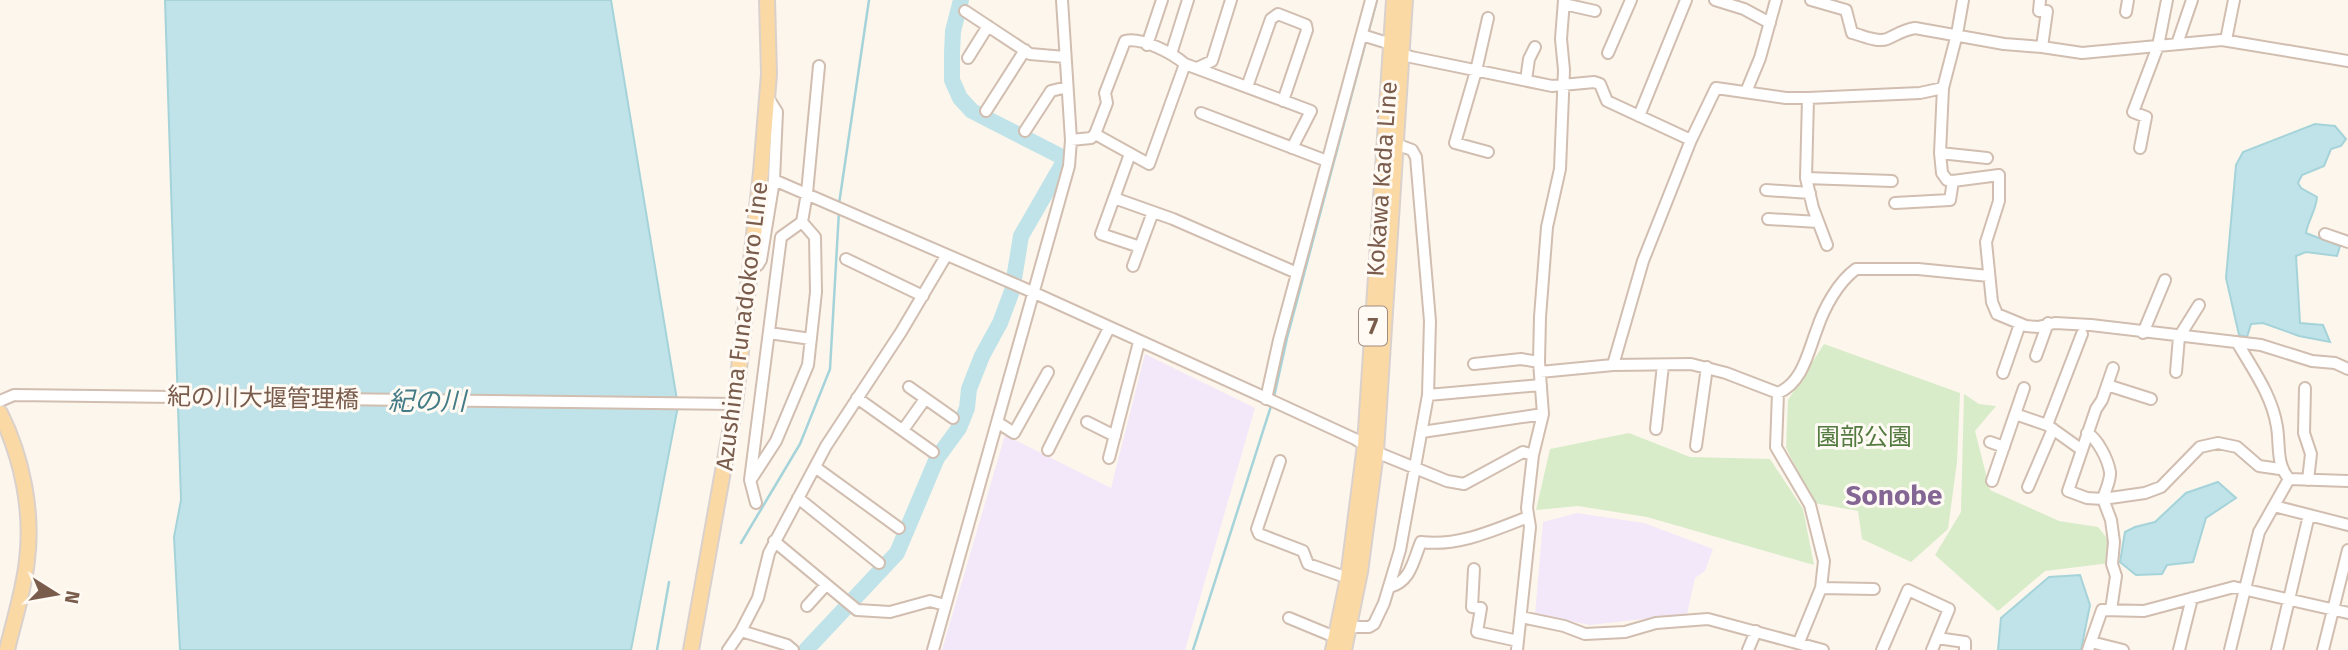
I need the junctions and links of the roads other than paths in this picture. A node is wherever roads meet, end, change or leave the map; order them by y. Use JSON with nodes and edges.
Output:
{"nodes":[{"id":1,"x":767,"y":0,"type":"edge"},
{"id":2,"x":1062,"y":0,"type":"edge"},
{"id":3,"x":1162,"y":0,"type":"edge"},
{"id":4,"x":1188,"y":0,"type":"edge"},
{"id":5,"x":1231,"y":0,"type":"edge"},
{"id":6,"x":1371,"y":0,"type":"edge"},
{"id":7,"x":1394,"y":0,"type":"edge"},
{"id":8,"x":1405,"y":0,"type":"edge"},
{"id":9,"x":1631,"y":0,"type":"edge"},
{"id":10,"x":1686,"y":0,"type":"edge"},
{"id":11,"x":1716,"y":0,"type":"edge"},
{"id":12,"x":1776,"y":0,"type":"edge"},
{"id":13,"x":1811,"y":0,"type":"edge"},
{"id":14,"x":1963,"y":0,"type":"edge"},
{"id":15,"x":2040,"y":0,"type":"edge"},
{"id":16,"x":2167,"y":0,"type":"edge"},
{"id":17,"x":2192,"y":0,"type":"edge"},
{"id":18,"x":2234,"y":0,"type":"edge"},
{"id":19,"x":1564,"y":2,"type":"edge"},
{"id":20,"x":1844,"y":5,"type":"edge"},
{"id":21,"x":965,"y":11,"type":"dead end"},
{"id":22,"x":1595,"y":11,"type":"dead end"},
{"id":23,"x":1488,"y":18,"type":"dead end"},
{"id":24,"x":1770,"y":23,"type":"junction"},
{"id":25,"x":988,"y":26,"type":"junction"},
{"id":26,"x":1957,"y":34,"type":"junction"},
{"id":27,"x":1367,"y":36,"type":"junction"},
{"id":28,"x":2226,"y":40,"type":"junction"},
{"id":29,"x":2178,"y":44,"type":"junction"},
{"id":30,"x":1147,"y":45,"type":"junction"},
{"id":31,"x":2158,"y":46,"type":"junction"},
{"id":32,"x":1535,"y":47,"type":"dead end"},
{"id":33,"x":2042,"y":47,"type":"junction"},
{"id":34,"x":1396,"y":49,"type":"junction"},
{"id":35,"x":1025,"y":50,"type":"junction"},
{"id":36,"x":1608,"y":53,"type":"dead end"},
{"id":37,"x":1171,"y":54,"type":"junction"},
{"id":38,"x":1065,"y":57,"type":"junction"},
{"id":39,"x":968,"y":58,"type":"dead end"},
{"id":40,"x":2348,"y":61,"type":"edge"},
{"id":41,"x":819,"y":66,"type":"dead end"},
{"id":42,"x":1191,"y":66,"type":"junction"},
{"id":43,"x":1476,"y":71,"type":"junction"},
{"id":44,"x":1526,"y":80,"type":"junction"},
{"id":45,"x":1067,"y":86,"type":"junction"},
{"id":46,"x":1562,"y":86,"type":"junction"},
{"id":47,"x":1247,"y":87,"type":"junction"},
{"id":48,"x":1943,"y":88,"type":"junction"},
{"id":49,"x":1746,"y":92,"type":"junction"},
{"id":50,"x":767,"y":96,"type":"junction"},
{"id":51,"x":1808,"y":98,"type":"junction"},
{"id":52,"x":1283,"y":101,"type":"junction"},
{"id":53,"x":986,"y":111,"type":"dead end"},
{"id":54,"x":1201,"y":113,"type":"dead end"},
{"id":55,"x":1639,"y":116,"type":"junction"},
{"id":56,"x":1025,"y":131,"type":"dead end"},
{"id":57,"x":1096,"y":134,"type":"junction"},
{"id":58,"x":1071,"y":140,"type":"junction"},
{"id":59,"x":1690,"y":140,"type":"junction"},
{"id":60,"x":1396,"y":144,"type":"junction"},
{"id":61,"x":1292,"y":148,"type":"junction"},
{"id":62,"x":2140,"y":148,"type":"dead end"},
{"id":63,"x":1488,"y":152,"type":"dead end"},
{"id":64,"x":1940,"y":153,"type":"junction"},
{"id":65,"x":1130,"y":154,"type":"junction"},
{"id":66,"x":1987,"y":158,"type":"dead end"},
{"id":67,"x":1327,"y":161,"type":"junction"},
{"id":68,"x":1807,"y":178,"type":"junction"},
{"id":69,"x":774,"y":180,"type":"junction"},
{"id":70,"x":1892,"y":181,"type":"dead end"},
{"id":71,"x":1953,"y":181,"type":"junction"},
{"id":72,"x":1766,"y":190,"type":"dead end"},
{"id":73,"x":807,"y":193,"type":"junction"},
{"id":74,"x":1810,"y":193,"type":"junction"},
{"id":75,"x":1114,"y":198,"type":"junction"},
{"id":76,"x":1895,"y":203,"type":"dead end"},
{"id":77,"x":1153,"y":212,"type":"junction"},
{"id":78,"x":1768,"y":219,"type":"dead end"},
{"id":79,"x":802,"y":222,"type":"junction"},
{"id":80,"x":1818,"y":222,"type":"junction"},
{"id":81,"x":2325,"y":234,"type":"dead end"},
{"id":82,"x":2348,"y":242,"type":"edge"},
{"id":83,"x":1827,"y":245,"type":"dead end"},
{"id":84,"x":1140,"y":247,"type":"junction"},
{"id":85,"x":946,"y":256,"type":"junction"},
{"id":86,"x":846,"y":259,"type":"dead end"},
{"id":87,"x":1133,"y":266,"type":"dead end"},
{"id":88,"x":751,"y":268,"type":"junction"},
{"id":89,"x":1297,"y":273,"type":"junction"},
{"id":90,"x":1989,"y":276,"type":"junction"},
{"id":91,"x":2165,"y":280,"type":"dead end"},
{"id":92,"x":1033,"y":293,"type":"junction"},
{"id":93,"x":923,"y":296,"type":"junction"},
{"id":94,"x":2199,"y":305,"type":"dead end"},
{"id":95,"x":2048,"y":323,"type":"junction"},
{"id":96,"x":2020,"y":324,"type":"junction"},
{"id":97,"x":1109,"y":328,"type":"junction"},
{"id":98,"x":769,"y":333,"type":"junction"},
{"id":99,"x":2143,"y":333,"type":"junction"},
{"id":100,"x":2082,"y":334,"type":"dead end"},
{"id":101,"x":2179,"y":337,"type":"junction"},
{"id":102,"x":811,"y":339,"type":"junction"},
{"id":103,"x":1139,"y":342,"type":"junction"},
{"id":104,"x":2237,"y":342,"type":"junction"},
{"id":105,"x":2036,"y":356,"type":"dead end"},
{"id":106,"x":1474,"y":364,"type":"dead end"},
{"id":107,"x":1613,"y":365,"type":"junction"},
{"id":108,"x":1662,"y":365,"type":"junction"},
{"id":109,"x":1539,"y":367,"type":"junction"},
{"id":110,"x":1707,"y":367,"type":"junction"},
{"id":111,"x":2113,"y":368,"type":"dead end"},
{"id":112,"x":2348,"y":369,"type":"edge"},
{"id":113,"x":1048,"y":372,"type":"dead end"},
{"id":114,"x":2176,"y":372,"type":"dead end"},
{"id":115,"x":2003,"y":373,"type":"dead end"},
{"id":116,"x":1541,"y":385,"type":"junction"},
{"id":117,"x":2108,"y":385,"type":"junction"},
{"id":118,"x":909,"y":387,"type":"dead end"},
{"id":119,"x":2024,"y":388,"type":"dead end"},
{"id":120,"x":2305,"y":388,"type":"dead end"},
{"id":121,"x":1778,"y":393,"type":"junction"},
{"id":122,"x":1428,"y":395,"type":"junction"},
{"id":123,"x":857,"y":398,"type":"junction"},
{"id":124,"x":925,"y":398,"type":"junction"},
{"id":125,"x":2151,"y":399,"type":"dead end"},
{"id":126,"x":0,"y":401,"type":"edge"},
{"id":127,"x":1271,"y":401,"type":"junction"},
{"id":128,"x":729,"y":404,"type":"junction"},
{"id":129,"x":0,"y":413,"type":"edge"},
{"id":130,"x":1543,"y":414,"type":"junction"},
{"id":131,"x":2015,"y":414,"type":"junction"},
{"id":132,"x":953,"y":418,"type":"dead end"},
{"id":133,"x":997,"y":422,"type":"junction"},
{"id":134,"x":1087,"y":422,"type":"dead end"},
{"id":135,"x":2050,"y":427,"type":"junction"},
{"id":136,"x":1656,"y":429,"type":"dead end"},
{"id":137,"x":903,"y":430,"type":"junction"},
{"id":138,"x":1422,"y":432,"type":"junction"},
{"id":139,"x":2087,"y":433,"type":"junction"},
{"id":140,"x":1115,"y":436,"type":"junction"},
{"id":141,"x":1990,"y":442,"type":"dead end"},
{"id":142,"x":1696,"y":446,"type":"dead end"},
{"id":143,"x":2004,"y":447,"type":"junction"},
{"id":144,"x":1370,"y":448,"type":"junction"},
{"id":145,"x":1048,"y":450,"type":"dead end"},
{"id":146,"x":2082,"y":450,"type":"junction"},
{"id":147,"x":933,"y":452,"type":"dead end"},
{"id":148,"x":1533,"y":455,"type":"junction"},
{"id":149,"x":1109,"y":458,"type":"dead end"},
{"id":150,"x":1280,"y":461,"type":"dead end"},
{"id":151,"x":815,"y":467,"type":"junction"},
{"id":152,"x":1415,"y":469,"type":"junction"},
{"id":153,"x":2280,"y":469,"type":"junction"},
{"id":154,"x":2289,"y":479,"type":"junction"},
{"id":155,"x":750,"y":480,"type":"junction"},
{"id":156,"x":2308,"y":480,"type":"junction"},
{"id":157,"x":1992,"y":481,"type":"dead end"},
{"id":158,"x":2348,"y":481,"type":"edge"},
{"id":159,"x":2028,"y":487,"type":"dead end"},
{"id":160,"x":798,"y":498,"type":"junction"},
{"id":161,"x":2103,"y":499,"type":"junction"},
{"id":162,"x":756,"y":503,"type":"dead end"},
{"id":163,"x":2274,"y":506,"type":"junction"},
{"id":164,"x":2309,"y":515,"type":"junction"},
{"id":165,"x":1528,"y":517,"type":"junction"},
{"id":166,"x":2348,"y":525,"type":"edge"},
{"id":167,"x":899,"y":528,"type":"dead end"},
{"id":168,"x":774,"y":541,"type":"junction"},
{"id":169,"x":2348,"y":550,"type":"edge"},
{"id":170,"x":879,"y":564,"type":"dead end"},
{"id":171,"x":1474,"y":569,"type":"dead end"},
{"id":172,"x":1348,"y":578,"type":"junction"},
{"id":173,"x":826,"y":585,"type":"junction"},
{"id":174,"x":1390,"y":587,"type":"junction"},
{"id":175,"x":1821,"y":589,"type":"junction"},
{"id":176,"x":1874,"y":589,"type":"dead end"},
{"id":177,"x":2244,"y":589,"type":"junction"},
{"id":178,"x":2192,"y":598,"type":"junction"},
{"id":179,"x":2290,"y":599,"type":"junction"},
{"id":180,"x":946,"y":605,"type":"junction"},
{"id":181,"x":807,"y":606,"type":"dead end"},
{"id":182,"x":2333,"y":609,"type":"junction"},
{"id":183,"x":2111,"y":610,"type":"junction"},
{"id":184,"x":2348,"y":613,"type":"edge"},
{"id":185,"x":1521,"y":617,"type":"junction"},
{"id":186,"x":1289,"y":618,"type":"dead end"},
{"id":187,"x":1350,"y":627,"type":"junction"},
{"id":188,"x":741,"y":631,"type":"junction"},
{"id":189,"x":1756,"y":631,"type":"junction"},
{"id":190,"x":1937,"y":638,"type":"junction"},
{"id":191,"x":1798,"y":642,"type":"junction"},
{"id":192,"x":1334,"y":644,"type":"edge"},
{"id":193,"x":1518,"y":645,"type":"edge"},
{"id":194,"x":2090,"y":646,"type":"edge"},
{"id":195,"x":7,"y":650,"type":"edge"},
{"id":196,"x":691,"y":650,"type":"edge"},
{"id":197,"x":728,"y":650,"type":"edge"},
{"id":198,"x":793,"y":650,"type":"edge"},
{"id":199,"x":933,"y":650,"type":"edge"},
{"id":200,"x":1344,"y":650,"type":"edge"},
{"id":201,"x":1748,"y":650,"type":"edge"},
{"id":202,"x":1823,"y":650,"type":"edge"},
{"id":203,"x":1882,"y":650,"type":"edge"},
{"id":204,"x":1932,"y":650,"type":"edge"},
{"id":205,"x":1965,"y":650,"type":"edge"},
{"id":206,"x":2123,"y":650,"type":"edge"},
{"id":207,"x":2179,"y":650,"type":"edge"},
{"id":208,"x":2230,"y":650,"type":"edge"},
{"id":209,"x":2277,"y":650,"type":"edge"},
{"id":210,"x":2323,"y":650,"type":"edge"}],
"edges":[{"from":1,"to":50,"type":"main road","name":"Azushima Funadokoro Line"},
{"from":2,"to":38,"type":"street"},
{"from":3,"to":30,"type":"street"},
{"from":4,"to":37,"type":"street"},
{"from":5,"to":42,"type":"street"},
{"from":6,"to":27,"type":"street"},
{"from":7,"to":34,"type":"main road","name":"Kokawa Kada Line","number":"7"},
{"from":8,"to":34,"type":"main road","name":"Kokawa Kada Line","number":"7"},
{"from":9,"to":36,"type":"street"},
{"from":10,"to":55,"type":"street"},
{"from":11,"to":24,"type":"street"},
{"from":12,"to":24,"type":"street"},
{"from":13,"to":20,"type":"street"},
{"from":14,"to":26,"type":"street"},
{"from":15,"to":33,"type":"street"},
{"from":16,"to":31,"type":"street"},
{"from":17,"to":29,"type":"street"},
{"from":18,"to":28,"type":"street"},
{"from":19,"to":22,"type":"street"},
{"from":19,"to":46,"type":"street"},
{"from":20,"to":26,"type":"street"},
{"from":21,"to":25,"type":"street"},
{"from":23,"to":43,"type":"street"},
{"from":24,"to":49,"type":"street"},
{"from":25,"to":35,"type":"street"},
{"from":25,"to":39,"type":"street"},
{"from":26,"to":33,"type":"street"},
{"from":26,"to":48,"type":"street"},
{"from":27,"to":34,"type":"street"},
{"from":27,"to":67,"type":"street"},
{"from":28,"to":29,"type":"street"},
{"from":28,"to":40,"type":"street"},
{"from":29,"to":31,"type":"street"},
{"from":30,"to":37,"type":"street"},
{"from":30,"to":57,"type":"street"},
{"from":31,"to":33,"type":"street"},
{"from":31,"to":62,"type":"street"},
{"from":32,"to":44,"type":"street"},
{"from":34,"to":43,"type":"street"},
{"from":34,"to":60,"type":"main road","name":"Kokawa Kada Line","number":"7"},
{"from":34,"to":144,"type":"main road","name":"Kokawa Kada Line","number":"7"},
{"from":35,"to":38,"type":"street"},
{"from":35,"to":53,"type":"street"},
{"from":37,"to":42,"type":"street"},
{"from":38,"to":45,"type":"street"},
{"from":41,"to":73,"type":"street"},
{"from":42,"to":47,"type":"street"},
{"from":42,"to":65,"type":"street"},
{"from":43,"to":44,"type":"street"},
{"from":43,"to":63,"type":"street"},
{"from":44,"to":46,"type":"street"},
{"from":45,"to":56,"type":"street"},
{"from":45,"to":58,"type":"street"},
{"from":46,"to":55,"type":"street"},
{"from":46,"to":109,"type":"street"},
{"from":47,"to":52,"type":"street"},
{"from":47,"to":52,"type":"street"},
{"from":48,"to":51,"type":"street"},
{"from":48,"to":64,"type":"street"},
{"from":49,"to":51,"type":"street"},
{"from":49,"to":59,"type":"street"},
{"from":50,"to":69,"type":"street"},
{"from":50,"to":88,"type":"main road","name":"Azushima Funadokoro Line"},
{"from":51,"to":68,"type":"street"},
{"from":52,"to":61,"type":"street"},
{"from":54,"to":61,"type":"street"},
{"from":55,"to":59,"type":"street"},
{"from":57,"to":58,"type":"street"},
{"from":57,"to":65,"type":"street"},
{"from":58,"to":92,"type":"street"},
{"from":59,"to":107,"type":"street"},
{"from":60,"to":122,"type":"street"},
{"from":60,"to":144,"type":"main road","name":"Kokawa Kada Line","number":"7"},
{"from":61,"to":67,"type":"street"},
{"from":64,"to":66,"type":"street"},
{"from":64,"to":71,"type":"street"},
{"from":65,"to":75,"type":"street"},
{"from":67,"to":89,"type":"street"},
{"from":68,"to":70,"type":"street"},
{"from":68,"to":74,"type":"street"},
{"from":69,"to":73,"type":"street"},
{"from":69,"to":88,"type":"street"},
{"from":71,"to":76,"type":"street"},
{"from":71,"to":90,"type":"street"},
{"from":72,"to":74,"type":"street"},
{"from":73,"to":79,"type":"street"},
{"from":73,"to":85,"type":"street"},
{"from":74,"to":80,"type":"street"},
{"from":75,"to":77,"type":"street"},
{"from":75,"to":84,"type":"street"},
{"from":77,"to":84,"type":"street"},
{"from":77,"to":89,"type":"street"},
{"from":78,"to":80,"type":"street"},
{"from":79,"to":98,"type":"street"},
{"from":79,"to":102,"type":"street"},
{"from":80,"to":83,"type":"street"},
{"from":81,"to":82,"type":"street"},
{"from":84,"to":87,"type":"street"},
{"from":85,"to":92,"type":"street"},
{"from":85,"to":93,"type":"street"},
{"from":86,"to":93,"type":"street"},
{"from":88,"to":128,"type":"main road","name":"Azushima Funadokoro Line"},
{"from":89,"to":127,"type":"street"},
{"from":90,"to":96,"type":"street"},
{"from":90,"to":121,"type":"street"},
{"from":91,"to":99,"type":"street"},
{"from":92,"to":97,"type":"street"},
{"from":92,"to":133,"type":"street"},
{"from":93,"to":123,"type":"street"},
{"from":94,"to":101,"type":"street"},
{"from":95,"to":96,"type":"street"},
{"from":95,"to":99,"type":"street"},
{"from":95,"to":105,"type":"street"},
{"from":96,"to":115,"type":"street"},
{"from":97,"to":103,"type":"street"},
{"from":97,"to":145,"type":"street"},
{"from":98,"to":102,"type":"street"},
{"from":98,"to":155,"type":"street"},
{"from":99,"to":101,"type":"street"},
{"from":100,"to":135,"type":"street"},
{"from":101,"to":104,"type":"street"},
{"from":101,"to":114,"type":"street"},
{"from":102,"to":155,"type":"street"},
{"from":103,"to":127,"type":"street"},
{"from":103,"to":140,"type":"street"},
{"from":104,"to":112,"type":"street"},
{"from":104,"to":153,"type":"street"},
{"from":106,"to":109,"type":"street"},
{"from":107,"to":108,"type":"street"},
{"from":107,"to":109,"type":"street"},
{"from":108,"to":110,"type":"street"},
{"from":108,"to":136,"type":"street"},
{"from":109,"to":116,"type":"street"},
{"from":110,"to":121,"type":"street"},
{"from":110,"to":142,"type":"street"},
{"from":111,"to":117,"type":"street"},
{"from":113,"to":133,"type":"street"},
{"from":116,"to":122,"type":"street"},
{"from":116,"to":130,"type":"street"},
{"from":117,"to":125,"type":"street"},
{"from":117,"to":139,"type":"street"},
{"from":118,"to":124,"type":"street"},
{"from":119,"to":131,"type":"street"},
{"from":120,"to":156,"type":"street"},
{"from":121,"to":175,"type":"street"},
{"from":122,"to":138,"type":"street"},
{"from":123,"to":137,"type":"street"},
{"from":123,"to":151,"type":"street"},
{"from":124,"to":132,"type":"street"},
{"from":124,"to":137,"type":"street"},
{"from":126,"to":128,"type":"street","name":"紀の川大堰管理橋"},
{"from":127,"to":144,"type":"street"},
{"from":128,"to":196,"type":"main road","name":"Azushima Funadokoro Line"},
{"from":129,"to":195,"type":"main road"},
{"from":130,"to":138,"type":"street"},
{"from":130,"to":148,"type":"street"},
{"from":131,"to":135,"type":"street"},
{"from":131,"to":143,"type":"street"},
{"from":133,"to":180,"type":"street"},
{"from":134,"to":140,"type":"street"},
{"from":135,"to":146,"type":"street"},
{"from":135,"to":159,"type":"street"},
{"from":137,"to":147,"type":"street"},
{"from":138,"to":152,"type":"street"},
{"from":139,"to":146,"type":"street"},
{"from":139,"to":161,"type":"street"},
{"from":140,"to":149,"type":"street"},
{"from":141,"to":143,"type":"street"},
{"from":143,"to":157,"type":"street"},
{"from":144,"to":152,"type":"street"},
{"from":144,"to":172,"type":"main road","name":"Kokawa Kada Line","number":"7"},
{"from":144,"to":187,"type":"main road","name":"Kokawa Kada Line","number":"7"},
{"from":146,"to":161,"type":"street"},
{"from":148,"to":152,"type":"street"},
{"from":148,"to":165,"type":"street"},
{"from":150,"to":172,"type":"street"},
{"from":151,"to":160,"type":"street"},
{"from":151,"to":167,"type":"street"},
{"from":152,"to":174,"type":"street"},
{"from":153,"to":154,"type":"street"},
{"from":153,"to":161,"type":"street"},
{"from":154,"to":156,"type":"street"},
{"from":154,"to":163,"type":"street"},
{"from":155,"to":162,"type":"street"},
{"from":156,"to":158,"type":"street"},
{"from":160,"to":168,"type":"street"},
{"from":160,"to":170,"type":"street"},
{"from":161,"to":183,"type":"street"},
{"from":163,"to":164,"type":"street"},
{"from":163,"to":177,"type":"street"},
{"from":164,"to":166,"type":"street"},
{"from":164,"to":179,"type":"street"},
{"from":165,"to":174,"type":"street"},
{"from":165,"to":185,"type":"street"},
{"from":168,"to":173,"type":"street"},
{"from":168,"to":188,"type":"street"},
{"from":169,"to":182,"type":"street"},
{"from":171,"to":193,"type":"street"},
{"from":172,"to":192,"type":"main road","name":"Kokawa Kada Line","number":"7"},
{"from":173,"to":180,"type":"street"},
{"from":173,"to":181,"type":"street"},
{"from":174,"to":187,"type":"street"},
{"from":175,"to":176,"type":"street"},
{"from":175,"to":191,"type":"street"},
{"from":177,"to":178,"type":"street"},
{"from":177,"to":179,"type":"street"},
{"from":177,"to":208,"type":"street"},
{"from":178,"to":183,"type":"street"},
{"from":178,"to":207,"type":"street"},
{"from":179,"to":182,"type":"street"},
{"from":179,"to":209,"type":"street"},
{"from":180,"to":199,"type":"street"},
{"from":182,"to":184,"type":"street"},
{"from":182,"to":210,"type":"street"},
{"from":183,"to":194,"type":"street"},
{"from":185,"to":189,"type":"street"},
{"from":185,"to":193,"type":"street"},
{"from":186,"to":192,"type":"street"},
{"from":187,"to":200,"type":"main road","name":"Kokawa Kada Line","number":"7"},
{"from":188,"to":197,"type":"street"},
{"from":188,"to":198,"type":"street"},
{"from":189,"to":191,"type":"street"},
{"from":189,"to":201,"type":"street"},
{"from":190,"to":203,"type":"street"},
{"from":190,"to":204,"type":"street"},
{"from":190,"to":205,"type":"street"},
{"from":191,"to":202,"type":"street"},
{"from":194,"to":206,"type":"street"}]}
